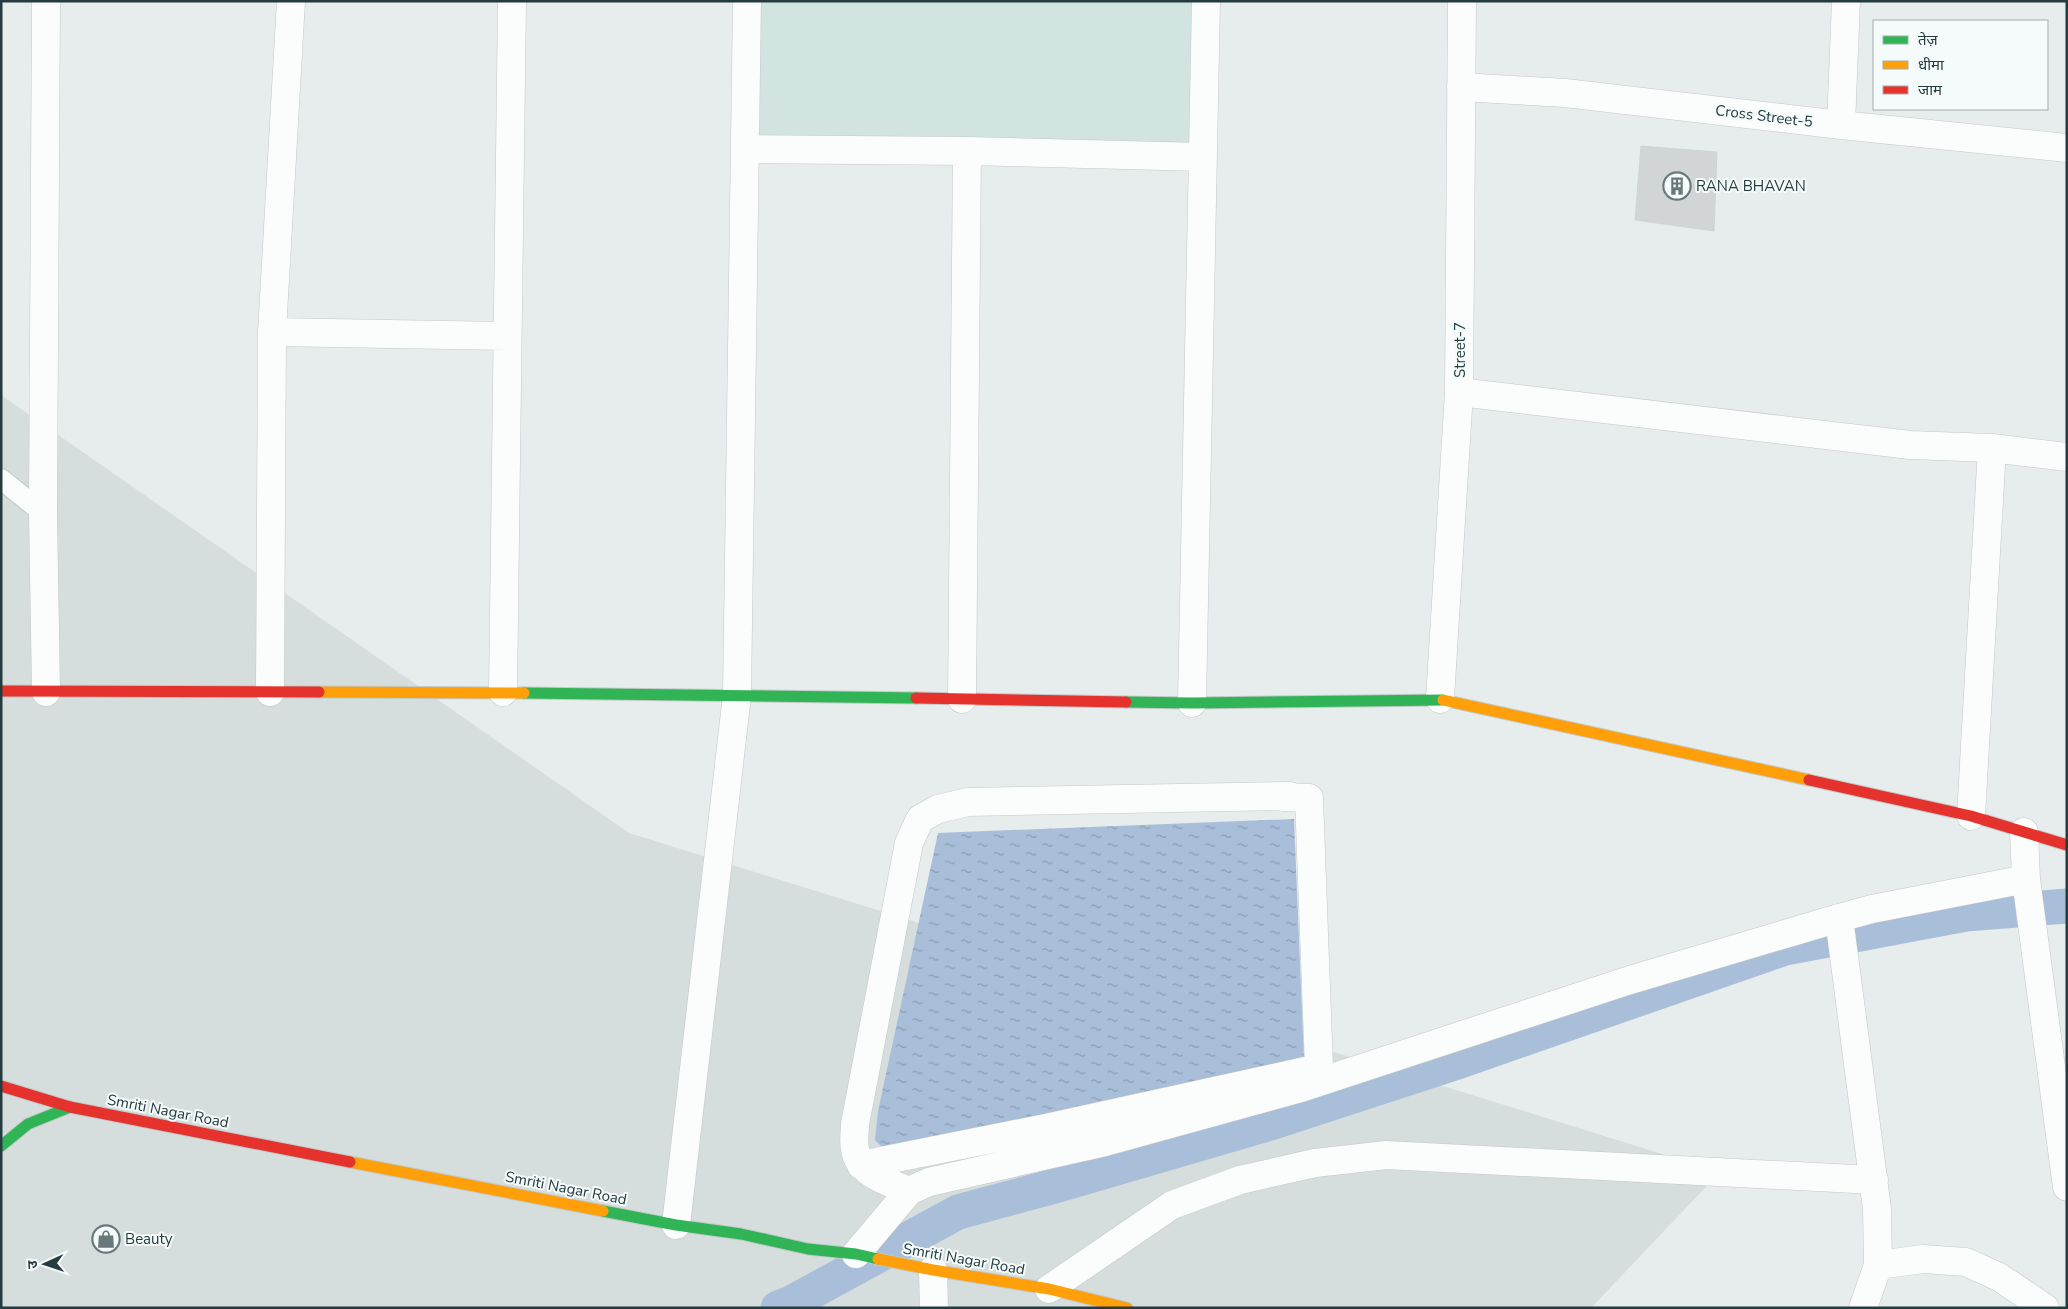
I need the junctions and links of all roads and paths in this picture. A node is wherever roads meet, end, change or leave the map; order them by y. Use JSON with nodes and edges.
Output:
{"nodes":[{"id":1,"x":46,"y":1,"type":"edge"},
{"id":2,"x":291,"y":1,"type":"edge"},
{"id":3,"x":512,"y":1,"type":"edge"},
{"id":4,"x":747,"y":1,"type":"edge"},
{"id":5,"x":1206,"y":1,"type":"edge"},
{"id":6,"x":1462,"y":1,"type":"edge"},
{"id":7,"x":1846,"y":1,"type":"edge"},
{"id":8,"x":1462,"y":87,"type":"junction"},
{"id":9,"x":1841,"y":124,"type":"junction"},
{"id":10,"x":2067,"y":148,"type":"edge"},
{"id":11,"x":746,"y":149,"type":"junction"},
{"id":12,"x":966,"y":151,"type":"junction"},
{"id":13,"x":1203,"y":157,"type":"junction"},
{"id":14,"x":272,"y":332,"type":"junction"},
{"id":15,"x":507,"y":336,"type":"junction"},
{"id":16,"x":1460,"y":392,"type":"junction"},
{"id":17,"x":1992,"y":448,"type":"junction"},
{"id":18,"x":2067,"y":457,"type":"edge"},
{"id":19,"x":1,"y":479,"type":"edge"},
{"id":20,"x":43,"y":512,"type":"junction"},
{"id":21,"x":1,"y":692,"type":"edge"},
{"id":22,"x":46,"y":692,"type":"junction"},
{"id":23,"x":270,"y":692,"type":"junction"},
{"id":24,"x":503,"y":692,"type":"junction"},
{"id":25,"x":737,"y":695,"type":"junction"},
{"id":26,"x":962,"y":699,"type":"junction"},
{"id":27,"x":1440,"y":699,"type":"junction"},
{"id":28,"x":1192,"y":703,"type":"junction"},
{"id":29,"x":1971,"y":816,"type":"junction"},
{"id":30,"x":2024,"y":832,"type":"junction"},
{"id":31,"x":1323,"y":843,"type":"dead end"},
{"id":32,"x":2067,"y":845,"type":"edge"},
{"id":33,"x":2026,"y":878,"type":"junction"},
{"id":34,"x":1838,"y":918,"type":"junction"},
{"id":35,"x":2058,"y":1054,"type":"edge"},
{"id":36,"x":1330,"y":1079,"type":"junction"},
{"id":37,"x":1,"y":1086,"type":"edge"},
{"id":38,"x":70,"y":1107,"type":"junction"},
{"id":39,"x":1,"y":1146,"type":"edge"},
{"id":40,"x":861,"y":1165,"type":"junction"},
{"id":41,"x":1874,"y":1180,"type":"junction"},
{"id":42,"x":2067,"y":1187,"type":"edge"},
{"id":43,"x":910,"y":1192,"type":"junction"},
{"id":44,"x":676,"y":1225,"type":"junction"},
{"id":45,"x":856,"y":1254,"type":"junction"},
{"id":46,"x":1878,"y":1265,"type":"junction"},
{"id":47,"x":933,"y":1270,"type":"junction"},
{"id":48,"x":1048,"y":1289,"type":"junction"},
{"id":49,"x":934,"y":1308,"type":"edge"},
{"id":50,"x":1127,"y":1308,"type":"edge"},
{"id":51,"x":1863,"y":1308,"type":"edge"},
{"id":52,"x":2045,"y":1308,"type":"edge"}],
"edges":[{"from":1,"to":20,"type":"street"},
{"from":2,"to":14,"type":"street"},
{"from":3,"to":15,"type":"street"},
{"from":4,"to":11,"type":"street"},
{"from":5,"to":13,"type":"street"},
{"from":6,"to":8,"type":"street","name":"Street-7"},
{"from":7,"to":9,"type":"street"},
{"from":8,"to":9,"type":"street","name":"Cross Street-5"},
{"from":8,"to":16,"type":"street","name":"Street-7"},
{"from":9,"to":10,"type":"street","name":"Cross Street-5"},
{"from":11,"to":12,"type":"street"},
{"from":11,"to":25,"type":"street"},
{"from":12,"to":13,"type":"street"},
{"from":12,"to":26,"type":"street"},
{"from":13,"to":28,"type":"street"},
{"from":14,"to":15,"type":"street"},
{"from":14,"to":23,"type":"street"},
{"from":15,"to":24,"type":"street"},
{"from":16,"to":17,"type":"street"},
{"from":16,"to":27,"type":"street","name":"Street-7"},
{"from":17,"to":18,"type":"street"},
{"from":17,"to":29,"type":"street"},
{"from":19,"to":20,"type":"lane"},
{"from":20,"to":22,"type":"street"},
{"from":21,"to":22,"type":"street"},
{"from":22,"to":23,"type":"street"},
{"from":23,"to":24,"type":"street"},
{"from":24,"to":25,"type":"street"},
{"from":25,"to":26,"type":"street"},
{"from":25,"to":44,"type":"street"},
{"from":26,"to":28,"type":"street"},
{"from":27,"to":28,"type":"street"},
{"from":27,"to":29,"type":"street"},
{"from":29,"to":30,"type":"street"},
{"from":30,"to":32,"type":"street"},
{"from":30,"to":33,"type":"street"},
{"from":31,"to":36,"type":"lane"},
{"from":33,"to":34,"type":"street"},
{"from":33,"to":35,"type":"street"},
{"from":34,"to":36,"type":"street"},
{"from":34,"to":41,"type":"street"},
{"from":35,"to":42,"type":"street"},
{"from":36,"to":43,"type":"street"},
{"from":37,"to":38,"type":"street","name":"Smriti Nagar Road"},
{"from":38,"to":39,"type":"street"},
{"from":38,"to":44,"type":"street","name":"Smriti Nagar Road"},
{"from":40,"to":40,"type":"street"},
{"from":40,"to":43,"type":"street"},
{"from":41,"to":46,"type":"street"},
{"from":41,"to":48,"type":"street"},
{"from":43,"to":45,"type":"street"},
{"from":44,"to":45,"type":"street","name":"Smriti Nagar Road"},
{"from":45,"to":47,"type":"street","name":"Smriti Nagar Road"},
{"from":46,"to":51,"type":"street"},
{"from":46,"to":52,"type":"street"},
{"from":47,"to":48,"type":"street","name":"Smriti Nagar Road"},
{"from":47,"to":49,"type":"street"},
{"from":48,"to":50,"type":"street","name":"Smriti Nagar Road"}]}
